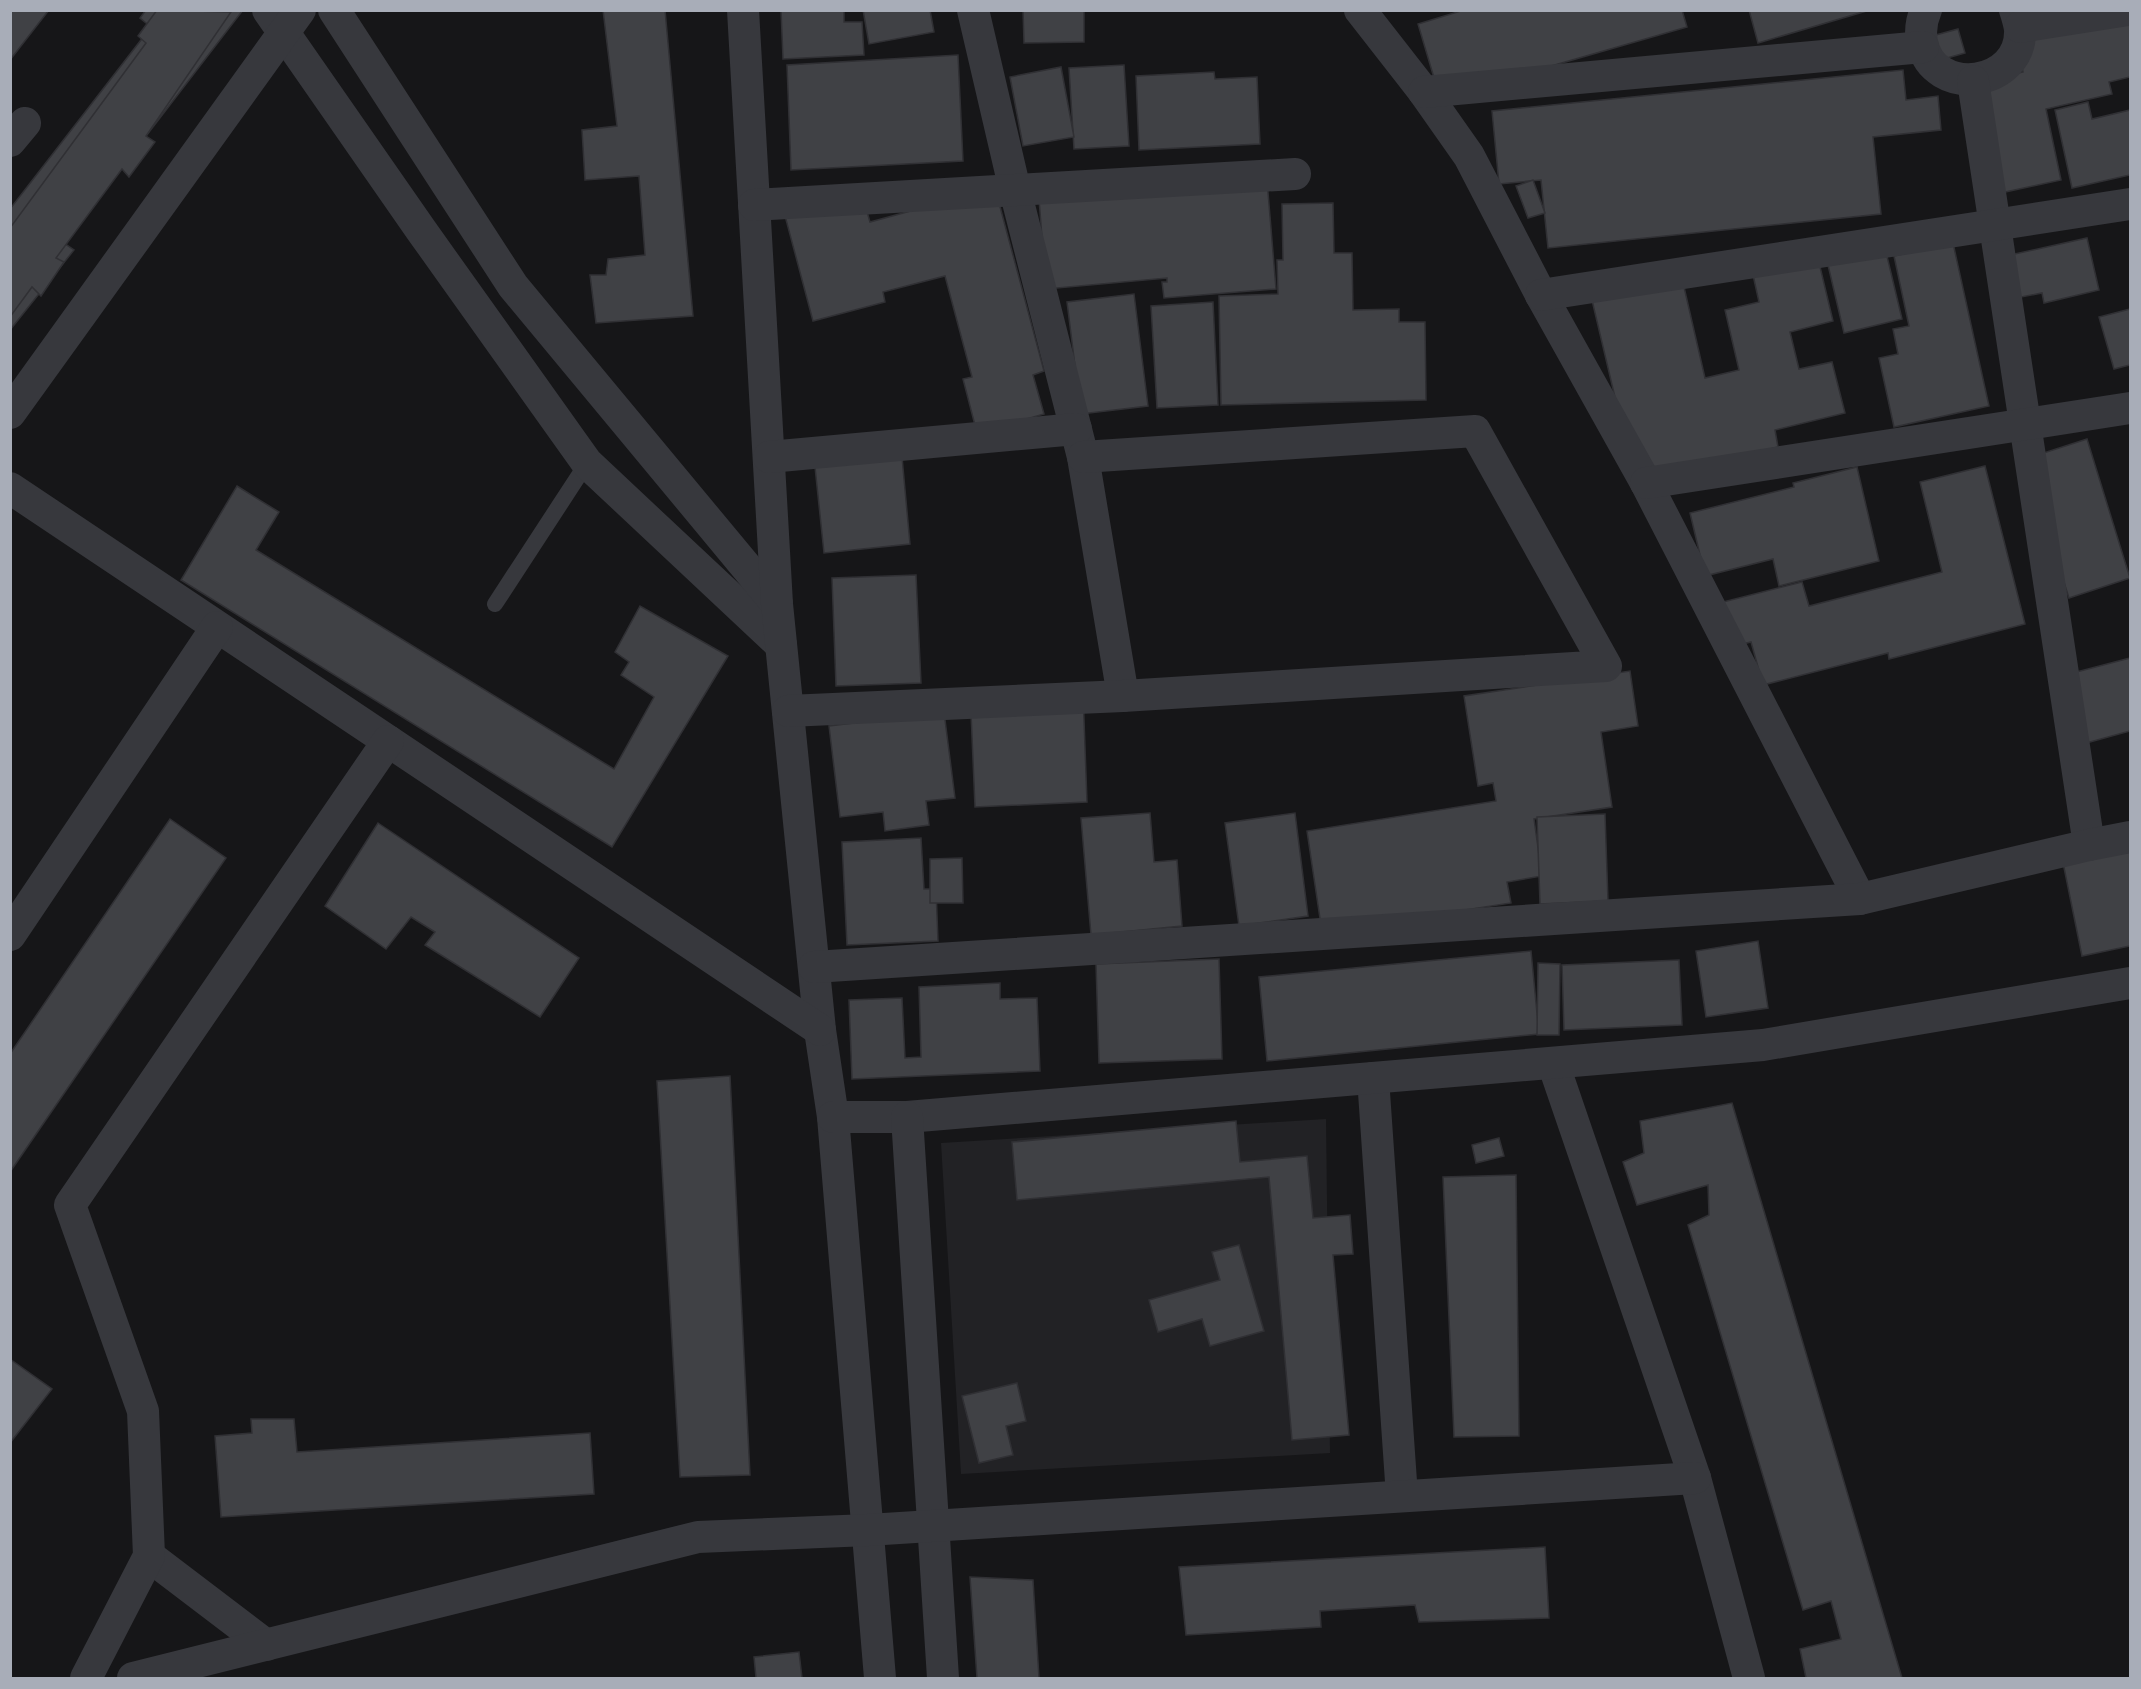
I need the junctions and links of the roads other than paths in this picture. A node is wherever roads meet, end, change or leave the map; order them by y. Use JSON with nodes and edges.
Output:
{"nodes":[{"id":1,"x":334,"y":10,"type":"edge"},
{"id":2,"x":743,"y":10,"type":"edge"},
{"id":3,"x":973,"y":10,"type":"edge"},
{"id":4,"x":1360,"y":10,"type":"edge"},
{"id":5,"x":1926,"y":10,"type":"edge"},
{"id":6,"x":2128,"y":10,"type":"edge"},
{"id":7,"x":284,"y":18,"type":"edge"},
{"id":8,"x":2017,"y":19,"type":"edge"},
{"id":9,"x":1923,"y":47,"type":"junction"},
{"id":10,"x":1973,"y":81,"type":"junction"},
{"id":11,"x":1424,"y":93,"type":"junction"},
{"id":12,"x":1295,"y":174,"type":"dead end"},
{"id":13,"x":1015,"y":190,"type":"junction"},
{"id":14,"x":2130,"y":204,"type":"edge"},
{"id":15,"x":754,"y":205,"type":"junction"},
{"id":16,"x":1994,"y":225,"type":"junction"},
{"id":17,"x":1541,"y":296,"type":"junction"},
{"id":18,"x":2130,"y":408,"type":"edge"},
{"id":19,"x":10,"y":413,"type":"edge"},
{"id":20,"x":2025,"y":424,"type":"junction"},
{"id":21,"x":1080,"y":443,"type":"junction"},
{"id":22,"x":769,"y":457,"type":"junction"},
{"id":23,"x":587,"y":463,"type":"junction"},
{"id":24,"x":1646,"y":483,"type":"junction"},
{"id":25,"x":10,"y":488,"type":"edge"},
{"id":26,"x":495,"y":604,"type":"dead end"},
{"id":27,"x":777,"y":604,"type":"junction"},
{"id":28,"x":217,"y":627,"type":"junction"},
{"id":29,"x":781,"y":645,"type":"junction"},
{"id":30,"x":1123,"y":696,"type":"junction"},
{"id":31,"x":788,"y":711,"type":"junction"},
{"id":32,"x":388,"y":741,"type":"junction"},
{"id":33,"x":2130,"y":837,"type":"edge"},
{"id":34,"x":2089,"y":845,"type":"junction"},
{"id":35,"x":1860,"y":899,"type":"junction"},
{"id":36,"x":10,"y":935,"type":"edge"},
{"id":37,"x":814,"y":967,"type":"junction"},
{"id":38,"x":2130,"y":983,"type":"edge"},
{"id":39,"x":820,"y":1030,"type":"junction"},
{"id":40,"x":1553,"y":1063,"type":"junction"},
{"id":41,"x":1373,"y":1078,"type":"junction"},
{"id":42,"x":834,"y":1117,"type":"junction"},
{"id":43,"x":907,"y":1117,"type":"junction"},
{"id":44,"x":1695,"y":1478,"type":"junction"},
{"id":45,"x":1402,"y":1497,"type":"junction"},
{"id":46,"x":934,"y":1526,"type":"junction"},
{"id":47,"x":868,"y":1530,"type":"junction"},
{"id":48,"x":149,"y":1556,"type":"junction"},
{"id":49,"x":266,"y":1646,"type":"junction"},
{"id":50,"x":86,"y":1678,"type":"edge"},
{"id":51,"x":133,"y":1678,"type":"edge"},
{"id":52,"x":880,"y":1678,"type":"edge"},
{"id":53,"x":943,"y":1678,"type":"edge"},
{"id":54,"x":1749,"y":1678,"type":"edge"}],
"edges":[{"from":1,"to":27,"type":"street"},
{"from":2,"to":15,"type":"street"},
{"from":3,"to":13,"type":"street"},
{"from":4,"to":11,"type":"street"},
{"from":5,"to":9,"type":"street"},
{"from":6,"to":8,"type":"street"},
{"from":7,"to":19,"type":"street"},
{"from":7,"to":23,"type":"street"},
{"from":8,"to":10,"type":"street"},
{"from":9,"to":10,"type":"street"},
{"from":9,"to":11,"type":"street"},
{"from":10,"to":16,"type":"street"},
{"from":11,"to":17,"type":"street"},
{"from":12,"to":13,"type":"street"},
{"from":13,"to":15,"type":"street"},
{"from":13,"to":21,"type":"street"},
{"from":14,"to":16,"type":"street"},
{"from":15,"to":22,"type":"street"},
{"from":16,"to":17,"type":"street"},
{"from":16,"to":20,"type":"street"},
{"from":17,"to":24,"type":"street"},
{"from":18,"to":20,"type":"street"},
{"from":20,"to":24,"type":"street"},
{"from":20,"to":34,"type":"street"},
{"from":21,"to":22,"type":"street"},
{"from":21,"to":30,"type":"street"},
{"from":21,"to":30,"type":"street"},
{"from":22,"to":27,"type":"street"},
{"from":23,"to":26,"type":"lane"},
{"from":23,"to":29,"type":"street"},
{"from":24,"to":35,"type":"street"},
{"from":25,"to":28,"type":"street"},
{"from":27,"to":29,"type":"street"},
{"from":28,"to":32,"type":"street"},
{"from":28,"to":36,"type":"street"},
{"from":29,"to":31,"type":"street"},
{"from":30,"to":31,"type":"street"},
{"from":31,"to":37,"type":"street"},
{"from":32,"to":39,"type":"street"},
{"from":32,"to":48,"type":"street"},
{"from":33,"to":34,"type":"street"},
{"from":34,"to":35,"type":"street"},
{"from":35,"to":37,"type":"street"},
{"from":37,"to":39,"type":"street"},
{"from":38,"to":40,"type":"street"},
{"from":39,"to":42,"type":"street"},
{"from":40,"to":41,"type":"street"},
{"from":40,"to":44,"type":"street"},
{"from":41,"to":43,"type":"street"},
{"from":41,"to":45,"type":"street"},
{"from":42,"to":43,"type":"street"},
{"from":42,"to":47,"type":"street"},
{"from":43,"to":46,"type":"street"},
{"from":44,"to":45,"type":"street"},
{"from":44,"to":54,"type":"street"},
{"from":45,"to":46,"type":"street"},
{"from":46,"to":47,"type":"street"},
{"from":46,"to":53,"type":"street"},
{"from":47,"to":49,"type":"street"},
{"from":47,"to":52,"type":"street"},
{"from":48,"to":49,"type":"street"},
{"from":48,"to":50,"type":"street"},
{"from":49,"to":51,"type":"street"}]}
